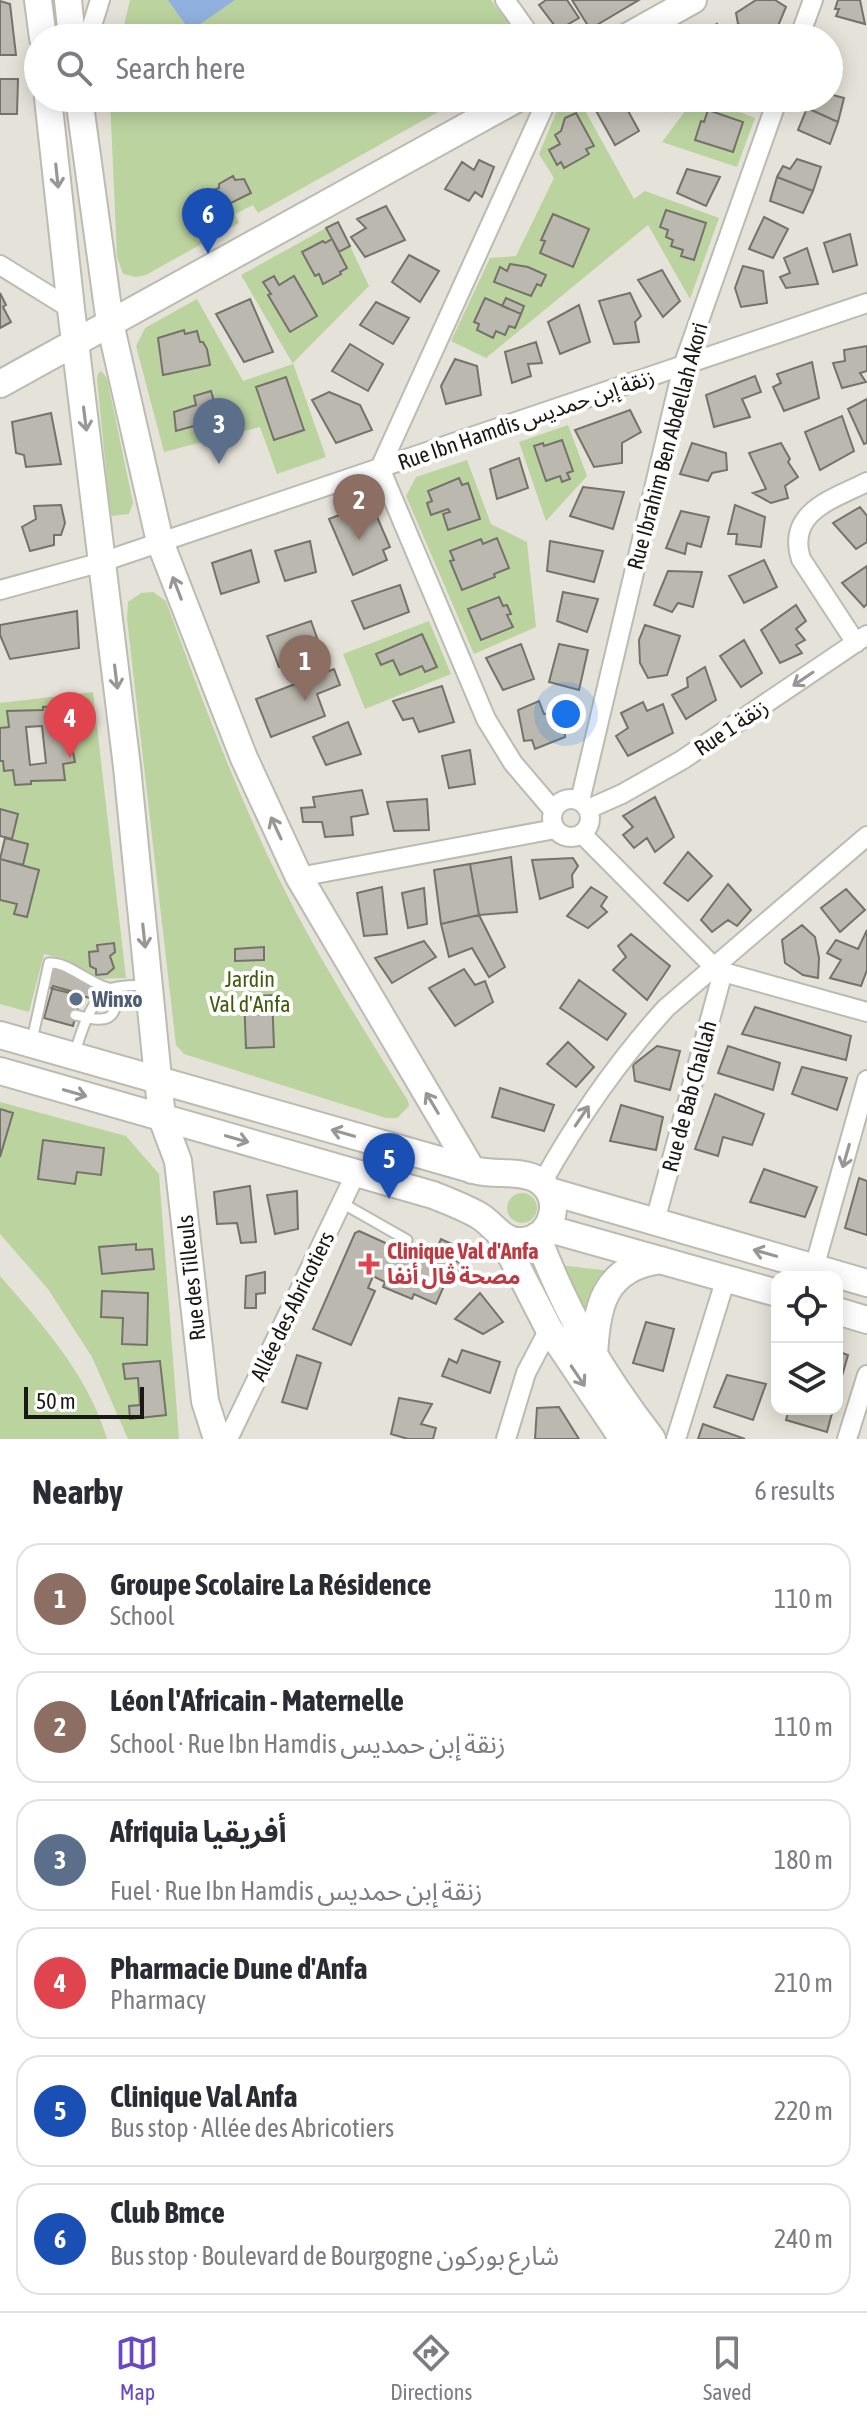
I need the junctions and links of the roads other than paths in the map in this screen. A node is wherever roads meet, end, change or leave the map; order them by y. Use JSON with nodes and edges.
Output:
{"nodes":[{"id":1,"x":38,"y":0,"type":"edge"},
{"id":2,"x":68,"y":0,"type":"edge"},
{"id":3,"x":100,"y":0,"type":"edge"},
{"id":4,"x":505,"y":0,"type":"edge"},
{"id":5,"x":693,"y":0,"type":"edge"},
{"id":6,"x":813,"y":0,"type":"edge"},
{"id":7,"x":41,"y":24,"type":"edge"},
{"id":8,"x":71,"y":24,"type":"edge"},
{"id":9,"x":92,"y":24,"type":"edge"},
{"id":10,"x":522,"y":24,"type":"edge"},
{"id":11,"x":650,"y":24,"type":"edge"},
{"id":12,"x":804,"y":24,"type":"edge"},
{"id":13,"x":50,"y":112,"type":"edge"},
{"id":14,"x":81,"y":112,"type":"edge"},
{"id":15,"x":493,"y":112,"type":"edge"},
{"id":16,"x":542,"y":112,"type":"edge"},
{"id":17,"x":773,"y":112,"type":"edge"},
{"id":18,"x":0,"y":265,"type":"edge"},
{"id":19,"x":867,"y":303,"type":"edge"},
{"id":20,"x":71,"y":309,"type":"junction"},
{"id":21,"x":110,"y":323,"type":"junction"},
{"id":22,"x":75,"y":342,"type":"junction"},
{"id":23,"x":683,"y":366,"type":"junction"},
{"id":24,"x":0,"y":384,"type":"edge"},
{"id":25,"x":380,"y":468,"type":"junction"},
{"id":26,"x":867,"y":482,"type":"edge"},
{"id":27,"x":160,"y":542,"type":"junction"},
{"id":28,"x":102,"y":562,"type":"junction"},
{"id":29,"x":0,"y":590,"type":"edge"},
{"id":30,"x":861,"y":639,"type":"edge"},
{"id":31,"x":584,"y":805,"type":"junction"},
{"id":32,"x":554,"y":819,"type":"junction"},
{"id":33,"x":582,"y":834,"type":"junction"},
{"id":34,"x":867,"y":836,"type":"edge"},
{"id":35,"x":299,"y":877,"type":"junction"},
{"id":36,"x":718,"y":969,"type":"junction"},
{"id":37,"x":149,"y":985,"type":"junction"},
{"id":38,"x":115,"y":988,"type":"junction"},
{"id":39,"x":867,"y":1012,"type":"edge"},
{"id":40,"x":81,"y":1016,"type":"junction"},
{"id":41,"x":0,"y":1035,"type":"edge"},
{"id":42,"x":31,"y":1043,"type":"junction"},
{"id":43,"x":74,"y":1055,"type":"junction"},
{"id":44,"x":0,"y":1071,"type":"edge"},
{"id":45,"x":158,"y":1079,"type":"junction"},
{"id":46,"x":867,"y":1080,"type":"edge"},
{"id":47,"x":162,"y":1118,"type":"junction"},
{"id":48,"x":472,"y":1170,"type":"junction"},
{"id":49,"x":356,"y":1173,"type":"junction"},
{"id":50,"x":516,"y":1175,"type":"junction"},
{"id":51,"x":545,"y":1187,"type":"junction"},
{"id":52,"x":342,"y":1203,"type":"junction"},
{"id":53,"x":655,"y":1221,"type":"junction"},
{"id":54,"x":496,"y":1229,"type":"junction"},
{"id":55,"x":542,"y":1232,"type":"junction"},
{"id":56,"x":407,"y":1240,"type":"dead end"},
{"id":57,"x":662,"y":1260,"type":"junction"},
{"id":58,"x":814,"y":1268,"type":"junction"},
{"id":59,"x":726,"y":1278,"type":"junction"},
{"id":60,"x":867,"y":1283,"type":"edge"},
{"id":61,"x":771,"y":1291,"type":"edge"},
{"id":62,"x":843,"y":1313,"type":"edge"},
{"id":63,"x":867,"y":1320,"type":"edge"},
{"id":64,"x":549,"y":1329,"type":"junction"},
{"id":65,"x":594,"y":1357,"type":"junction"},
{"id":66,"x":867,"y":1375,"type":"edge"},
{"id":67,"x":217,"y":1439,"type":"edge"},
{"id":68,"x":228,"y":1439,"type":"edge"},
{"id":69,"x":506,"y":1439,"type":"edge"},
{"id":70,"x":623,"y":1439,"type":"edge"},
{"id":71,"x":652,"y":1439,"type":"edge"},
{"id":72,"x":676,"y":1439,"type":"edge"},
{"id":73,"x":847,"y":1439,"type":"edge"}],
"edges":[{"from":1,"to":7,"type":"main road"},
{"from":2,"to":8,"type":"main road"},
{"from":3,"to":9,"type":"street"},
{"from":4,"to":10,"type":"street"},
{"from":5,"to":11,"type":"main road"},
{"from":6,"to":12,"type":"street"},
{"from":13,"to":20,"type":"main road","name":"Rue des Tilleuls","one_way":true},
{"from":14,"to":21,"type":"main road"},
{"from":15,"to":21,"type":"main road"},
{"from":16,"to":25,"type":"street"},
{"from":17,"to":23,"type":"street","name":"Rue Ibrahim Ben Abdellah Akori"},
{"from":18,"to":20,"type":"street"},
{"from":19,"to":23,"type":"street","name":"Rue Ibn Hamdis زنقة إبن حمديس"},
{"from":20,"to":22,"type":"main road","name":"Rue des Tilleuls"},
{"from":21,"to":22,"type":"main road"},
{"from":21,"to":27,"type":"main road"},
{"from":22,"to":24,"type":"main road"},
{"from":22,"to":28,"type":"main road","name":"Rue des Tilleuls","one_way":true},
{"from":23,"to":25,"type":"street","name":"Rue Ibn Hamdis زنقة إبن حمديس"},
{"from":23,"to":31,"type":"street","name":"Rue Ibrahim Ben Abdellah Akori"},
{"from":25,"to":27,"type":"street","name":"Rue Ibn Hamdis زنقة إبن حمديس"},
{"from":25,"to":32,"type":"street"},
{"from":26,"to":30,"type":"street"},
{"from":27,"to":28,"type":"street","name":"Rue Ibn Hamdis زنقة إبن حمديس"},
{"from":35,"to":27,"type":"main road","one_way":true},
{"from":28,"to":29,"type":"street","name":"Rue Ibn Hamdis زنقة إبن حمديس"},
{"from":28,"to":37,"type":"main road","name":"Rue des Tilleuls","one_way":true},
{"from":30,"to":31,"type":"street","name":"Rue 1 زنقة","one_way":true},
{"from":31,"to":32,"type":"street"},
{"from":31,"to":33,"type":"street"},
{"from":32,"to":33,"type":"street"},
{"from":32,"to":35,"type":"street"},
{"from":33,"to":36,"type":"street"},
{"from":34,"to":36,"type":"street"},
{"from":48,"to":35,"type":"main road","one_way":true},
{"from":36,"to":39,"type":"street"},
{"from":51,"to":36,"type":"street","one_way":true},
{"from":36,"to":53,"type":"street","name":"Rue de Bab Challah"},
{"from":37,"to":38,"type":"lane"},
{"from":37,"to":45,"type":"main road","name":"Rue des Tilleuls"},
{"from":38,"to":40,"type":"lane"},
{"from":38,"to":40,"type":"lane"},
{"from":38,"to":42,"type":"lane"},
{"from":40,"to":43,"type":"lane"},
{"from":41,"to":42,"type":"main road"},
{"from":42,"to":43,"type":"main road"},
{"from":43,"to":45,"type":"main road"},
{"from":44,"to":47,"type":"main road","one_way":true},
{"from":45,"to":47,"type":"main road","name":"Rue des Tilleuls"},
{"from":48,"to":45,"type":"main road","one_way":true},
{"from":46,"to":58,"type":"street","one_way":true},
{"from":47,"to":49,"type":"main road","one_way":true},
{"from":47,"to":67,"type":"main road","name":"Rue des Tilleuls"},
{"from":48,"to":50,"type":"main road"},
{"from":49,"to":52,"type":"street","name":"Allée des Abricotiers"},
{"from":49,"to":54,"type":"main road"},
{"from":50,"to":51,"type":"main road"},
{"from":50,"to":54,"type":"main road"},
{"from":51,"to":53,"type":"main road"},
{"from":51,"to":55,"type":"main road"},
{"from":52,"to":56,"type":"lane"},
{"from":52,"to":68,"type":"street","name":"Allée des Abricotiers"},
{"from":58,"to":53,"type":"main road","one_way":true},
{"from":54,"to":55,"type":"main road"},
{"from":54,"to":64,"type":"main road"},
{"from":55,"to":57,"type":"main road"},
{"from":55,"to":65,"type":"main road"},
{"from":57,"to":59,"type":"main road"},
{"from":57,"to":65,"type":"main road"},
{"from":58,"to":60,"type":"main road"},
{"from":59,"to":61,"type":"main road"},
{"from":59,"to":72,"type":"street"},
{"from":62,"to":63,"type":"main road"},
{"from":64,"to":69,"type":"street"},
{"from":64,"to":70,"type":"main road","one_way":true},
{"from":65,"to":71,"type":"main road"},
{"from":66,"to":73,"type":"street"}]}
